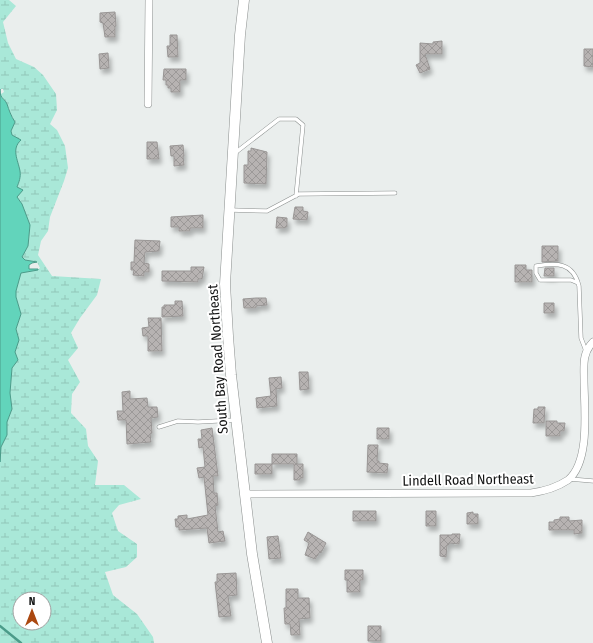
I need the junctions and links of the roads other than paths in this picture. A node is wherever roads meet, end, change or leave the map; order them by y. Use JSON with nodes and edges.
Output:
{"nodes":[{"id":1,"x":149,"y":0,"type":"edge"},
{"id":2,"x":244,"y":0,"type":"edge"},
{"id":3,"x":148,"y":104,"type":"dead end"},
{"id":4,"x":233,"y":155,"type":"junction"},
{"id":5,"x":395,"y":193,"type":"dead end"},
{"id":6,"x":296,"y":196,"type":"junction"},
{"id":7,"x":230,"y":210,"type":"junction"},
{"id":8,"x":578,"y":282,"type":"junction"},
{"id":9,"x":593,"y":342,"type":"edge"},
{"id":10,"x":586,"y":351,"type":"junction"},
{"id":11,"x":236,"y":420,"type":"junction"},
{"id":12,"x":159,"y":427,"type":"dead end"},
{"id":13,"x":569,"y":479,"type":"junction"},
{"id":14,"x":593,"y":481,"type":"edge"},
{"id":15,"x":245,"y":494,"type":"junction"},
{"id":16,"x":267,"y":643,"type":"edge"}],
"edges":[{"from":1,"to":3,"type":"street"},
{"from":2,"to":4,"type":"street","name":"South Bay Road Northeast"},
{"from":4,"to":6,"type":"lane"},
{"from":4,"to":7,"type":"street","name":"South Bay Road Northeast"},
{"from":5,"to":6,"type":"lane"},
{"from":6,"to":7,"type":"lane"},
{"from":7,"to":11,"type":"street","name":"South Bay Road Northeast"},
{"from":8,"to":8,"type":"lane"},
{"from":8,"to":10,"type":"lane"},
{"from":9,"to":10,"type":"street"},
{"from":10,"to":13,"type":"street"},
{"from":11,"to":12,"type":"lane"},
{"from":11,"to":15,"type":"street","name":"South Bay Road Northeast"},
{"from":13,"to":14,"type":"lane"},
{"from":13,"to":15,"type":"street","name":"Lindell Road Northeast"},
{"from":15,"to":16,"type":"street","name":"South Bay Road Northeast"}]}
